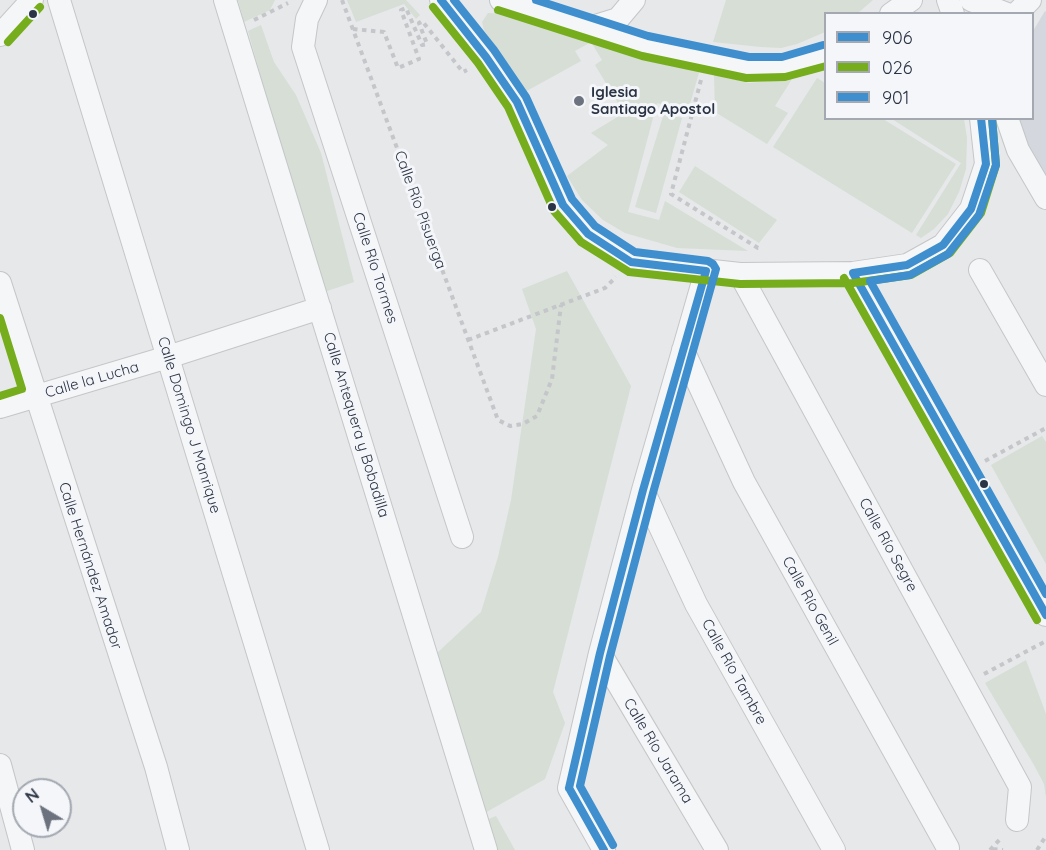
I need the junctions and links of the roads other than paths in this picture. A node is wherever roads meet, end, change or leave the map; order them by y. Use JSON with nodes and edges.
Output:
{"nodes":[{"id":1,"x":32,"y":0,"type":"edge"},
{"id":2,"x":59,"y":0,"type":"edge"},
{"id":3,"x":225,"y":0,"type":"edge"},
{"id":4,"x":316,"y":0,"type":"edge"},
{"id":5,"x":441,"y":0,"type":"edge"},
{"id":6,"x":501,"y":0,"type":"edge"},
{"id":7,"x":634,"y":0,"type":"edge"},
{"id":8,"x":911,"y":0,"type":"edge"},
{"id":9,"x":1030,"y":0,"type":"edge"},
{"id":10,"x":976,"y":6,"type":"edge"},
{"id":11,"x":894,"y":12,"type":"edge"},
{"id":12,"x":999,"y":12,"type":"edge"},
{"id":13,"x":1018,"y":12,"type":"edge"},
{"id":14,"x":590,"y":28,"type":"junction"},
{"id":15,"x":0,"y":35,"type":"edge"},
{"id":16,"x":824,"y":55,"type":"edge"},
{"id":17,"x":981,"y":120,"type":"edge"},
{"id":18,"x":1008,"y":120,"type":"edge"},
{"id":19,"x":1046,"y":198,"type":"edge"},
{"id":20,"x":980,"y":270,"type":"dead end"},
{"id":21,"x":706,"y":271,"type":"junction"},
{"id":22,"x":853,"y":273,"type":"junction"},
{"id":23,"x":740,"y":274,"type":"junction"},
{"id":24,"x":0,"y":283,"type":"edge"},
{"id":25,"x":320,"y":308,"type":"junction"},
{"id":26,"x":683,"y":350,"type":"junction"},
{"id":27,"x":168,"y":357,"type":"junction"},
{"id":28,"x":1046,"y":385,"type":"edge"},
{"id":29,"x":35,"y":396,"type":"junction"},
{"id":30,"x":0,"y":407,"type":"edge"},
{"id":31,"x":643,"y":490,"type":"junction"},
{"id":32,"x":462,"y":537,"type":"dead end"},
{"id":33,"x":1046,"y":615,"type":"edge"},
{"id":34,"x":600,"y":653,"type":"junction"},
{"id":35,"x":0,"y":765,"type":"edge"},
{"id":36,"x":1017,"y":820,"type":"dead end"},
{"id":37,"x":948,"y":848,"type":"dead end"},
{"id":38,"x":23,"y":850,"type":"edge"},
{"id":39,"x":178,"y":850,"type":"edge"},
{"id":40,"x":318,"y":850,"type":"edge"},
{"id":41,"x":486,"y":850,"type":"edge"},
{"id":42,"x":604,"y":850,"type":"edge"},
{"id":43,"x":717,"y":850,"type":"edge"},
{"id":44,"x":834,"y":850,"type":"edge"}],
"edges":[{"from":1,"to":15,"type":"street"},
{"from":2,"to":27,"type":"street","name":"Calle Domingo J Manrique"},
{"from":3,"to":25,"type":"street","name":"Calle Antequera y Bobadilla"},
{"from":4,"to":32,"type":"street","name":"Calle Río Tormes"},
{"from":5,"to":21,"type":"street"},
{"from":6,"to":14,"type":"street"},
{"from":7,"to":14,"type":"street"},
{"from":8,"to":11,"type":"street"},
{"from":9,"to":13,"type":"street"},
{"from":10,"to":12,"type":"street"},
{"from":14,"to":16,"type":"street"},
{"from":17,"to":22,"type":"street"},
{"from":18,"to":19,"type":"street"},
{"from":20,"to":28,"type":"street"},
{"from":21,"to":23,"type":"street"},
{"from":21,"to":26,"type":"street"},
{"from":22,"to":23,"type":"street"},
{"from":22,"to":33,"type":"street"},
{"from":23,"to":36,"type":"street","name":"Calle Río Segre"},
{"from":24,"to":29,"type":"street","name":"Calle Hernández Amador"},
{"from":25,"to":27,"type":"street","name":"Calle la Lucha"},
{"from":25,"to":41,"type":"street","name":"Calle Antequera y Bobadilla"},
{"from":26,"to":31,"type":"street"},
{"from":26,"to":37,"type":"street","name":"Calle Río Genil"},
{"from":27,"to":29,"type":"street","name":"Calle la Lucha"},
{"from":27,"to":40,"type":"street","name":"Calle Domingo J Manrique"},
{"from":29,"to":30,"type":"street","name":"Calle la Lucha"},
{"from":29,"to":39,"type":"street","name":"Calle Hernández Amador"},
{"from":31,"to":34,"type":"street"},
{"from":31,"to":44,"type":"street","name":"Calle Río Tambre"},
{"from":34,"to":42,"type":"street"},
{"from":34,"to":43,"type":"street","name":"Calle Río Jarama"},
{"from":35,"to":38,"type":"street"}]}
